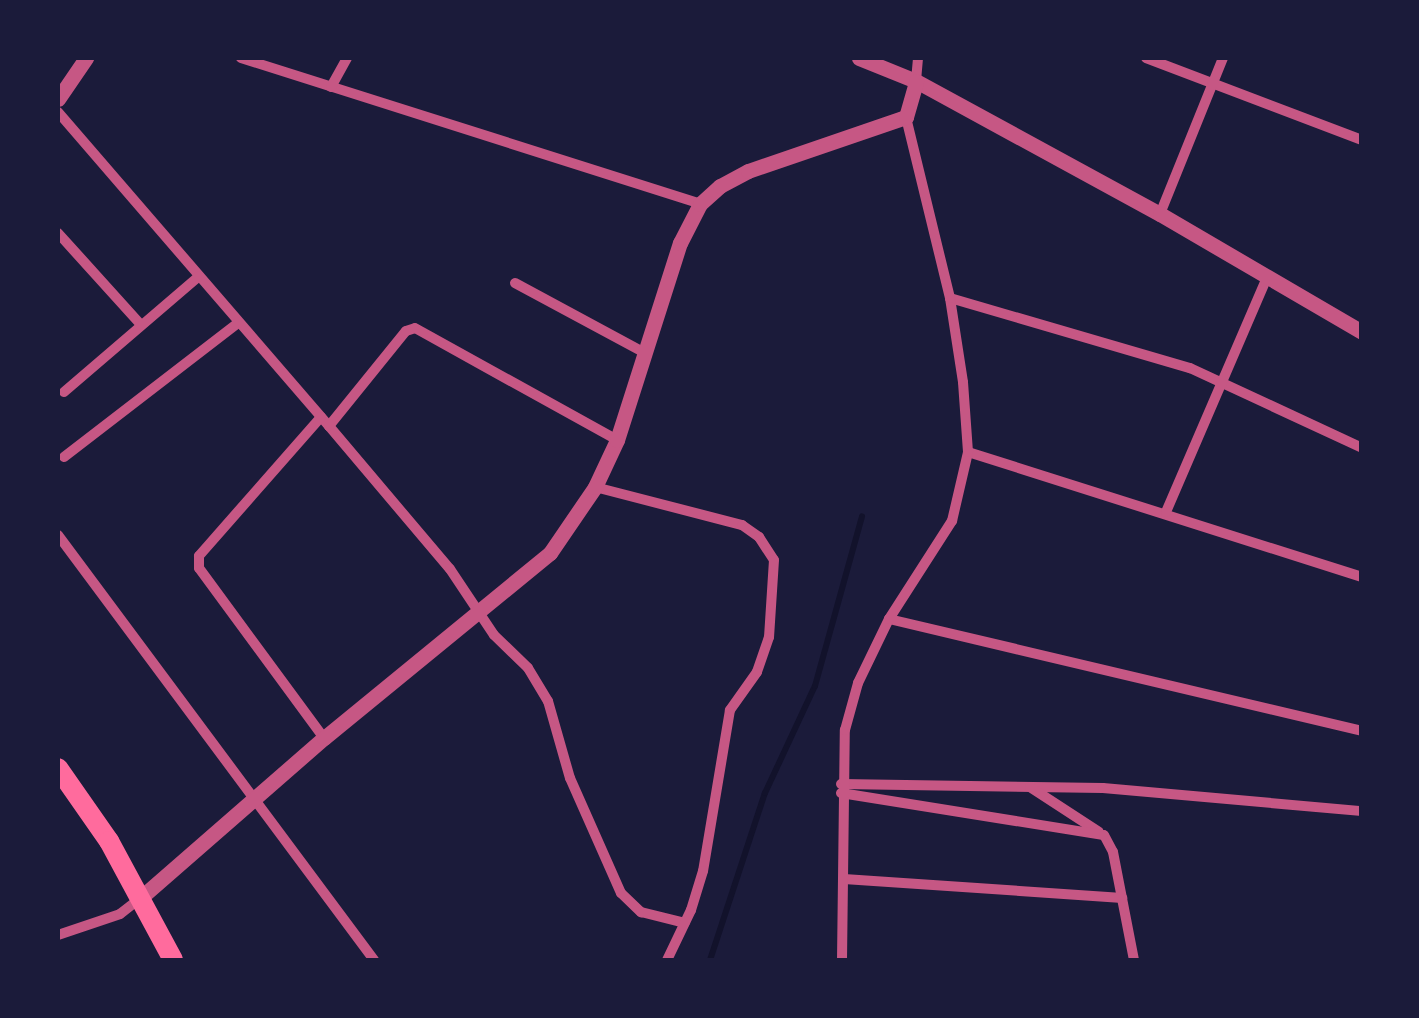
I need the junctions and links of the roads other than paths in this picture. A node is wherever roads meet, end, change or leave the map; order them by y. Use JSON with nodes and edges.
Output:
{"nodes":[{"id":1,"x":86,"y":58,"type":"edge"},
{"id":2,"x":241,"y":58,"type":"edge"},
{"id":3,"x":346,"y":58,"type":"edge"},
{"id":4,"x":859,"y":58,"type":"edge"},
{"id":5,"x":918,"y":58,"type":"edge"},
{"id":6,"x":1146,"y":58,"type":"edge"},
{"id":7,"x":1223,"y":58,"type":"edge"},
{"id":8,"x":916,"y":81,"type":"junction"},
{"id":9,"x":1215,"y":84,"type":"junction"},
{"id":10,"x":331,"y":87,"type":"junction"},
{"id":11,"x":58,"y":99,"type":"edge"},
{"id":12,"x":58,"y":112,"type":"edge"},
{"id":13,"x":906,"y":117,"type":"junction"},
{"id":14,"x":1362,"y":140,"type":"edge"},
{"id":15,"x":700,"y":204,"type":"junction"},
{"id":16,"x":1160,"y":214,"type":"junction"},
{"id":17,"x":58,"y":233,"type":"edge"},
{"id":18,"x":1268,"y":274,"type":"junction"},
{"id":19,"x":198,"y":276,"type":"junction"},
{"id":20,"x":516,"y":284,"type":"dead end"},
{"id":21,"x":950,"y":298,"type":"junction"},
{"id":22,"x":238,"y":323,"type":"junction"},
{"id":23,"x":141,"y":326,"type":"junction"},
{"id":24,"x":1362,"y":332,"type":"edge"},
{"id":25,"x":648,"y":354,"type":"junction"},
{"id":26,"x":1220,"y":379,"type":"junction"},
{"id":27,"x":64,"y":392,"type":"dead end"},
{"id":28,"x":325,"y":422,"type":"junction"},
{"id":29,"x":617,"y":440,"type":"junction"},
{"id":30,"x":1362,"y":448,"type":"edge"},
{"id":31,"x":968,"y":452,"type":"junction"},
{"id":32,"x":64,"y":457,"type":"dead end"},
{"id":33,"x":595,"y":487,"type":"junction"},
{"id":34,"x":1166,"y":512,"type":"junction"},
{"id":35,"x":58,"y":535,"type":"edge"},
{"id":36,"x":1362,"y":578,"type":"edge"},
{"id":37,"x":480,"y":609,"type":"junction"},
{"id":38,"x":889,"y":619,"type":"junction"},
{"id":39,"x":1362,"y":731,"type":"edge"},
{"id":40,"x":324,"y":738,"type":"junction"},
{"id":41,"x":58,"y":768,"type":"edge"},
{"id":42,"x":1027,"y":785,"type":"junction"},
{"id":43,"x":841,"y":789,"type":"junction"},
{"id":44,"x":253,"y":803,"type":"junction"},
{"id":45,"x":1362,"y":811,"type":"edge"},
{"id":46,"x":1104,"y":835,"type":"junction"},
{"id":47,"x":844,"y":880,"type":"junction"},
{"id":48,"x":1122,"y":898,"type":"junction"},
{"id":49,"x":138,"y":900,"type":"junction"},
{"id":50,"x":685,"y":923,"type":"junction"},
{"id":51,"x":58,"y":934,"type":"edge"},
{"id":52,"x":173,"y":960,"type":"edge"},
{"id":53,"x":374,"y":960,"type":"edge"},
{"id":54,"x":666,"y":960,"type":"edge"},
{"id":55,"x":842,"y":960,"type":"edge"},
{"id":56,"x":1134,"y":960,"type":"edge"}],
"edges":[{"from":1,"to":11,"type":"street"},
{"from":2,"to":10,"type":"street"},
{"from":3,"to":10,"type":"street"},
{"from":4,"to":8,"type":"street"},
{"from":5,"to":8,"type":"street"},
{"from":6,"to":9,"type":"street"},
{"from":7,"to":9,"type":"street"},
{"from":8,"to":13,"type":"street"},
{"from":8,"to":16,"type":"street"},
{"from":9,"to":14,"type":"street"},
{"from":9,"to":16,"type":"street"},
{"from":10,"to":15,"type":"street"},
{"from":12,"to":19,"type":"street"},
{"from":13,"to":15,"type":"street"},
{"from":13,"to":21,"type":"street"},
{"from":15,"to":25,"type":"street"},
{"from":16,"to":18,"type":"street"},
{"from":17,"to":23,"type":"street"},
{"from":18,"to":24,"type":"street"},
{"from":18,"to":26,"type":"street"},
{"from":19,"to":22,"type":"street"},
{"from":19,"to":23,"type":"street"},
{"from":20,"to":25,"type":"street"},
{"from":21,"to":26,"type":"street"},
{"from":21,"to":31,"type":"street"},
{"from":22,"to":28,"type":"street"},
{"from":22,"to":32,"type":"street"},
{"from":23,"to":27,"type":"street"},
{"from":25,"to":29,"type":"street"},
{"from":26,"to":30,"type":"street"},
{"from":26,"to":34,"type":"street"},
{"from":28,"to":29,"type":"street"},
{"from":28,"to":37,"type":"street"},
{"from":28,"to":40,"type":"street"},
{"from":29,"to":33,"type":"street"},
{"from":31,"to":34,"type":"street"},
{"from":31,"to":38,"type":"street"},
{"from":33,"to":37,"type":"street"},
{"from":33,"to":50,"type":"street"},
{"from":34,"to":36,"type":"street"},
{"from":35,"to":44,"type":"street"},
{"from":37,"to":40,"type":"street"},
{"from":37,"to":50,"type":"street"},
{"from":38,"to":39,"type":"street"},
{"from":38,"to":43,"type":"street"},
{"from":40,"to":44,"type":"street"},
{"from":41,"to":49,"type":"main road"},
{"from":42,"to":43,"type":"street"},
{"from":42,"to":45,"type":"street"},
{"from":42,"to":46,"type":"street"},
{"from":43,"to":46,"type":"street"},
{"from":43,"to":47,"type":"street"},
{"from":44,"to":49,"type":"street"},
{"from":44,"to":53,"type":"street"},
{"from":46,"to":48,"type":"street"},
{"from":47,"to":48,"type":"street"},
{"from":47,"to":55,"type":"street"},
{"from":48,"to":56,"type":"street"},
{"from":49,"to":51,"type":"street"},
{"from":49,"to":52,"type":"main road"},
{"from":50,"to":54,"type":"street"}]}
